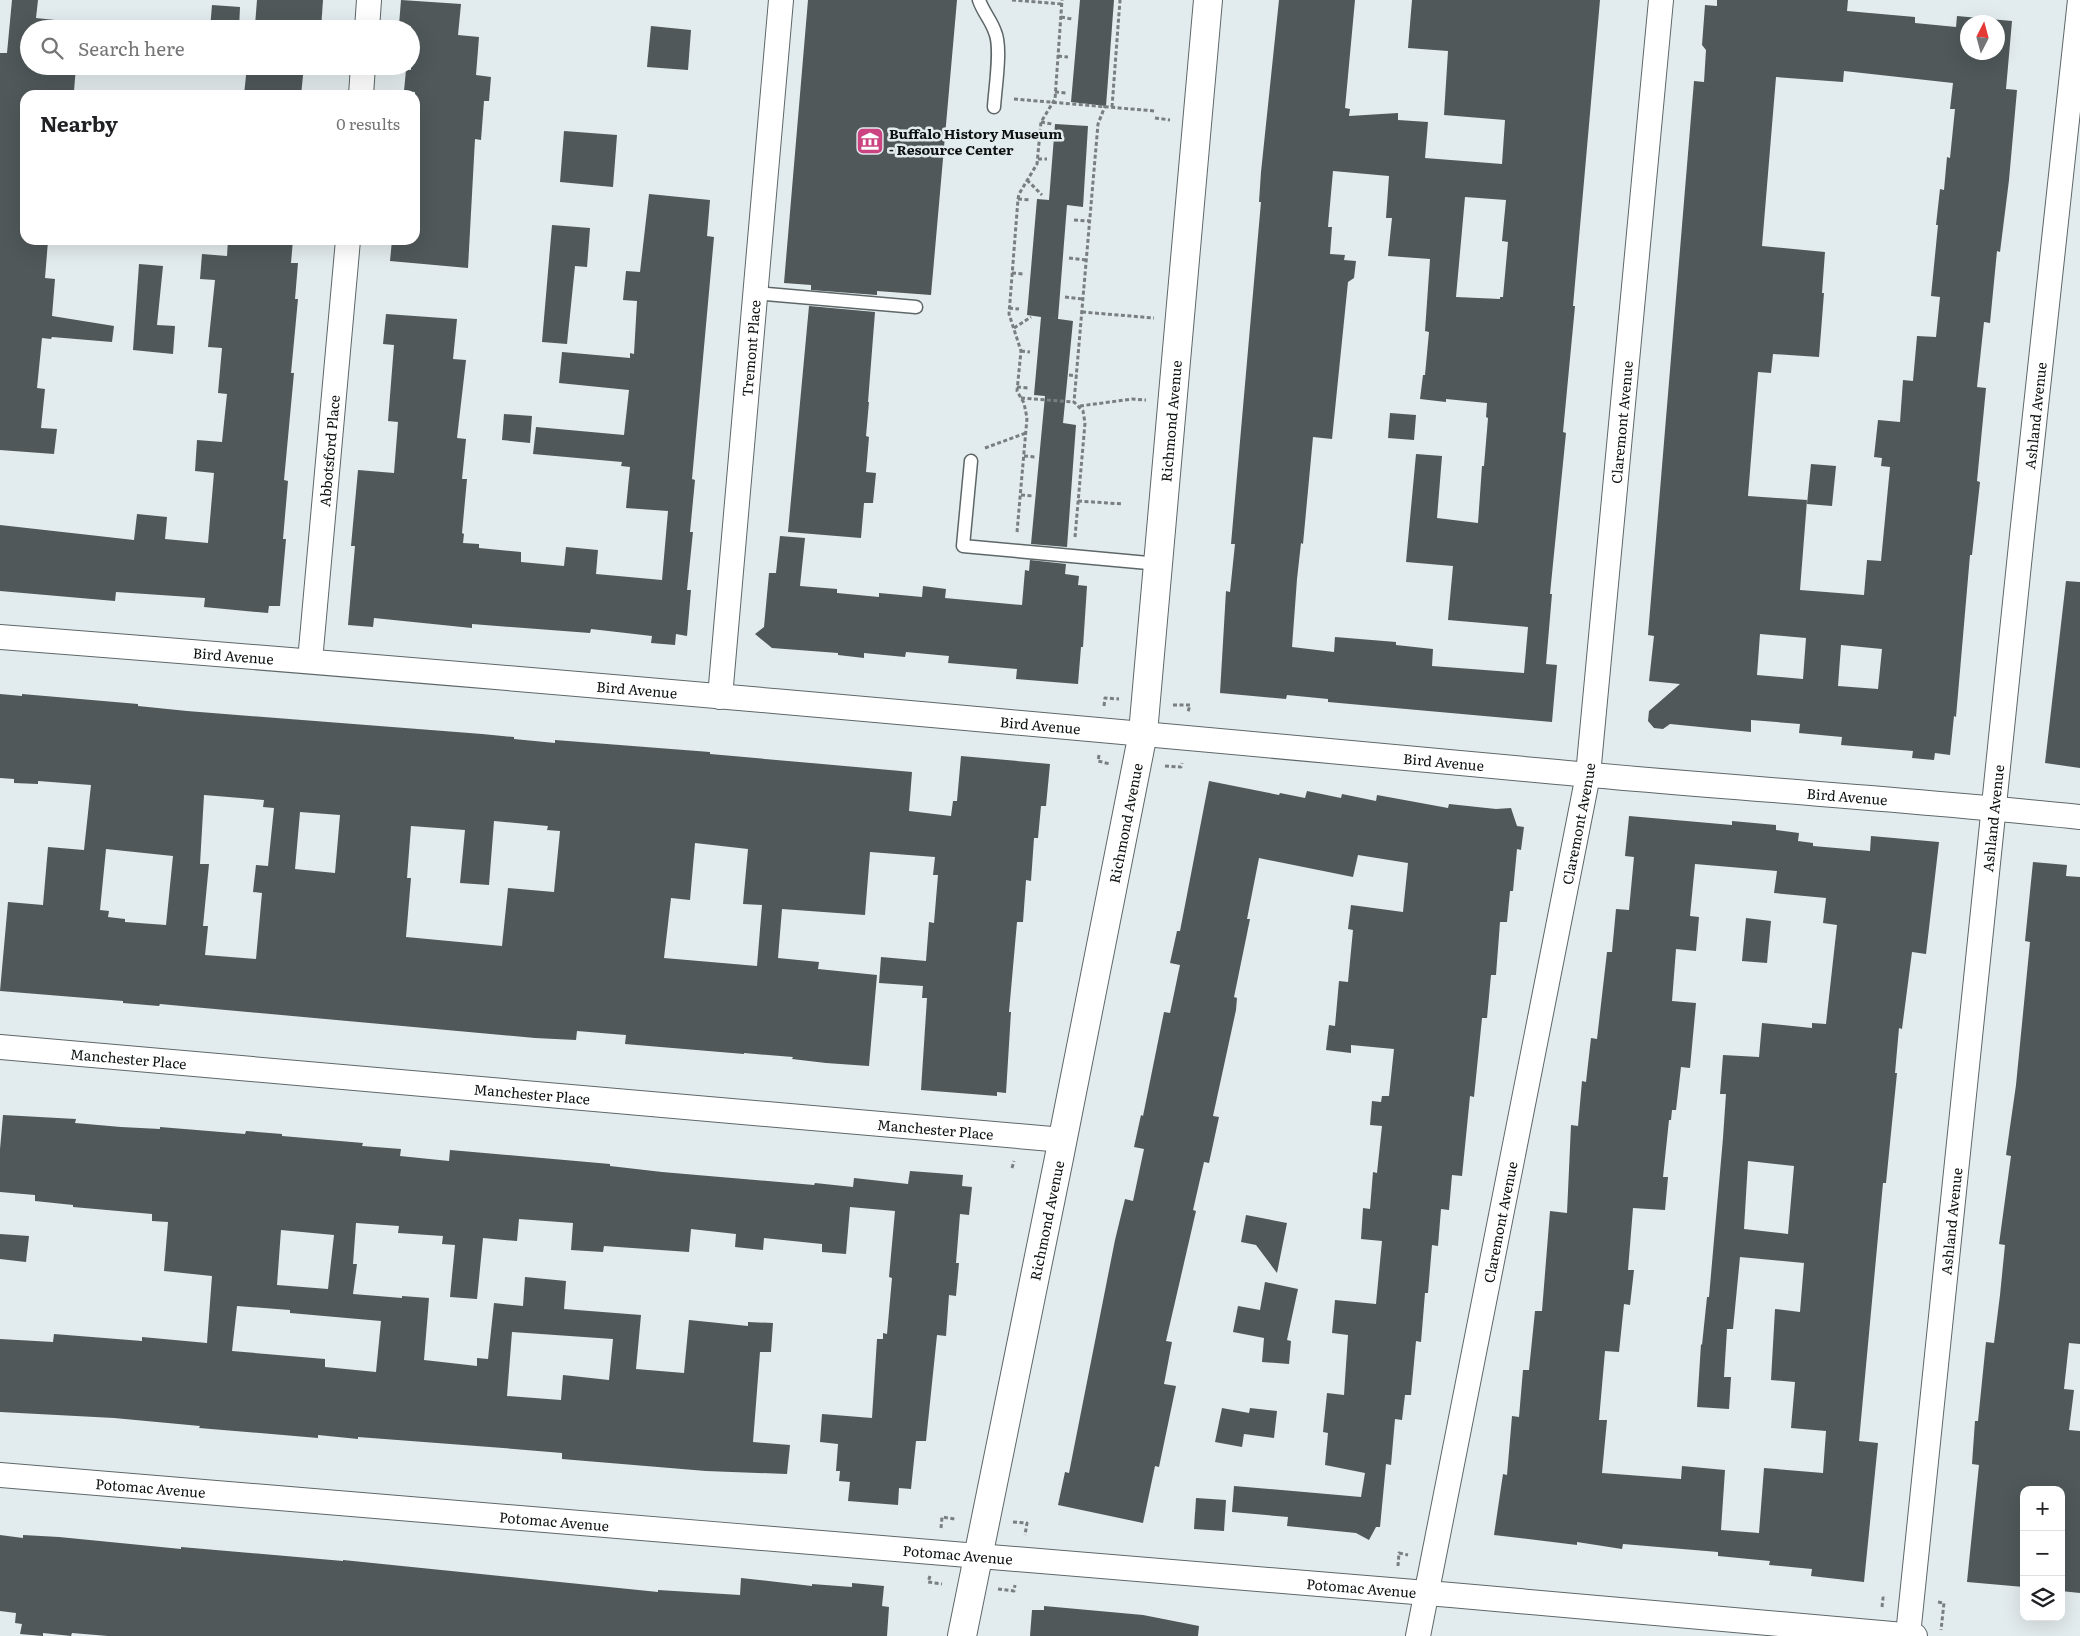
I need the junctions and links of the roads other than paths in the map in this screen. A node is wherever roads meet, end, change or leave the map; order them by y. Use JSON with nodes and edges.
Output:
{"nodes":[{"id":1,"x":369,"y":0,"type":"edge"},
{"id":2,"x":781,"y":0,"type":"edge"},
{"id":3,"x":979,"y":0,"type":"edge"},
{"id":4,"x":1208,"y":0,"type":"edge"},
{"id":5,"x":1661,"y":0,"type":"edge"},
{"id":6,"x":2080,"y":0,"type":"edge"},
{"id":7,"x":368,"y":20,"type":"edge"},
{"id":8,"x":362,"y":75,"type":"edge"},
{"id":9,"x":361,"y":90,"type":"edge"},
{"id":10,"x":994,"y":108,"type":"dead end"},
{"id":11,"x":348,"y":245,"type":"edge"},
{"id":12,"x":755,"y":293,"type":"junction"},
{"id":13,"x":916,"y":307,"type":"dead end"},
{"id":14,"x":971,"y":461,"type":"dead end"},
{"id":15,"x":1159,"y":564,"type":"junction"},
{"id":16,"x":0,"y":637,"type":"edge"},
{"id":17,"x":310,"y":661,"type":"junction"},
{"id":18,"x":720,"y":697,"type":"junction"},
{"id":19,"x":1143,"y":733,"type":"junction"},
{"id":20,"x":1588,"y":774,"type":"junction"},
{"id":21,"x":1994,"y":808,"type":"junction"},
{"id":22,"x":2080,"y":817,"type":"edge"},
{"id":23,"x":0,"y":1046,"type":"edge"},
{"id":24,"x":1063,"y":1140,"type":"junction"},
{"id":25,"x":0,"y":1475,"type":"edge"},
{"id":26,"x":978,"y":1556,"type":"junction"},
{"id":27,"x":1426,"y":1593,"type":"junction"},
{"id":28,"x":1908,"y":1635,"type":"edge"},
{"id":29,"x":962,"y":1636,"type":"edge"},
{"id":30,"x":1418,"y":1636,"type":"edge"},
{"id":31,"x":1915,"y":1636,"type":"edge"}],
"edges":[{"from":1,"to":7,"type":"street"},
{"from":2,"to":12,"type":"street","name":"Tremont Place"},
{"from":3,"to":10,"type":"lane"},
{"from":4,"to":15,"type":"street","name":"Richmond Avenue"},
{"from":5,"to":20,"type":"street","name":"Claremont Avenue"},
{"from":6,"to":21,"type":"street","name":"Ashland Avenue"},
{"from":8,"to":9,"type":"street"},
{"from":11,"to":17,"type":"street","name":"Abbotsford Place"},
{"from":12,"to":13,"type":"lane"},
{"from":12,"to":18,"type":"street","name":"Tremont Place"},
{"from":14,"to":15,"type":"lane"},
{"from":15,"to":19,"type":"street","name":"Richmond Avenue"},
{"from":16,"to":17,"type":"street","name":"Bird Avenue"},
{"from":17,"to":18,"type":"street","name":"Bird Avenue"},
{"from":18,"to":19,"type":"street","name":"Bird Avenue"},
{"from":19,"to":20,"type":"street","name":"Bird Avenue"},
{"from":19,"to":24,"type":"street","name":"Richmond Avenue"},
{"from":20,"to":21,"type":"street","name":"Bird Avenue"},
{"from":20,"to":27,"type":"street","name":"Claremont Avenue"},
{"from":21,"to":22,"type":"street","name":"Bird Avenue"},
{"from":21,"to":28,"type":"street","name":"Ashland Avenue"},
{"from":23,"to":24,"type":"street","name":"Manchester Place"},
{"from":24,"to":26,"type":"street","name":"Richmond Avenue"},
{"from":25,"to":26,"type":"street","name":"Potomac Avenue"},
{"from":26,"to":27,"type":"street","name":"Potomac Avenue"},
{"from":26,"to":29,"type":"street","name":"Richmond Avenue"},
{"from":27,"to":28,"type":"street","name":"Potomac Avenue"},
{"from":27,"to":30,"type":"street","name":"Claremont Avenue"},
{"from":28,"to":31,"type":"street","name":"Potomac Avenue"}]}
